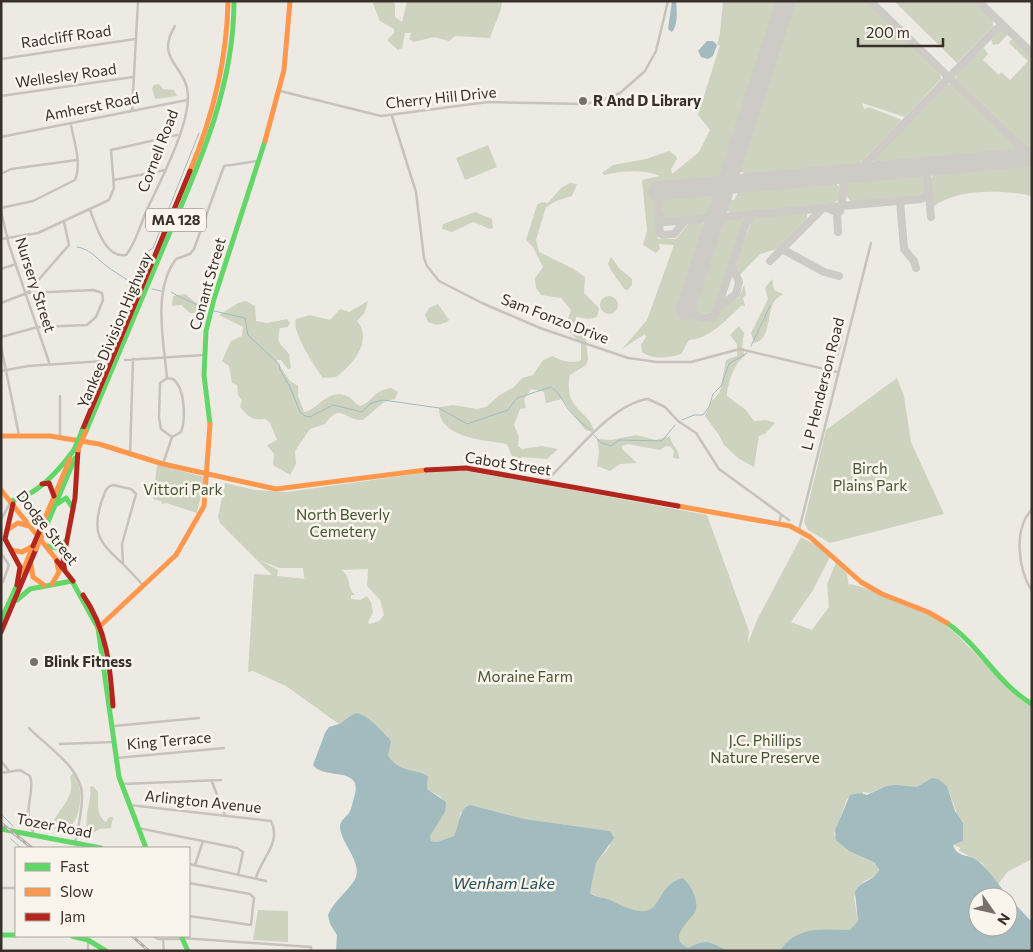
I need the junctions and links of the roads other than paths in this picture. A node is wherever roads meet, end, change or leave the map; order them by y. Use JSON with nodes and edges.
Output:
{"nodes":[{"id":1,"x":138,"y":1,"type":"edge"},
{"id":2,"x":228,"y":1,"type":"edge"},
{"id":3,"x":234,"y":1,"type":"edge"},
{"id":4,"x":290,"y":1,"type":"edge"},
{"id":5,"x":668,"y":1,"type":"edge"},
{"id":6,"x":175,"y":26,"type":"dead end"},
{"id":7,"x":135,"y":38,"type":"junction"},
{"id":8,"x":1,"y":59,"type":"edge"},
{"id":9,"x":133,"y":77,"type":"junction"},
{"id":10,"x":280,"y":91,"type":"junction"},
{"id":11,"x":1,"y":96,"type":"edge"},
{"id":12,"x":187,"y":100,"type":"junction"},
{"id":13,"x":132,"y":112,"type":"junction"},
{"id":14,"x":392,"y":116,"type":"junction"},
{"id":15,"x":71,"y":124,"type":"junction"},
{"id":16,"x":178,"y":135,"type":"junction"},
{"id":17,"x":1,"y":138,"type":"edge"},
{"id":18,"x":77,"y":160,"type":"junction"},
{"id":19,"x":258,"y":161,"type":"junction"},
{"id":20,"x":164,"y":170,"type":"junction"},
{"id":21,"x":1,"y":174,"type":"edge"},
{"id":22,"x":114,"y":180,"type":"junction"},
{"id":23,"x":1,"y":210,"type":"edge"},
{"id":24,"x":90,"y":210,"type":"junction"},
{"id":25,"x":64,"y":222,"type":"junction"},
{"id":26,"x":1,"y":239,"type":"edge"},
{"id":27,"x":8,"y":239,"type":"junction"},
{"id":28,"x":871,"y":244,"type":"dead end"},
{"id":29,"x":16,"y":264,"type":"junction"},
{"id":30,"x":1,"y":269,"type":"edge"},
{"id":31,"x":27,"y":293,"type":"junction"},
{"id":32,"x":1,"y":303,"type":"edge"},
{"id":33,"x":38,"y":327,"type":"junction"},
{"id":34,"x":1,"y":338,"type":"edge"},
{"id":35,"x":1,"y":346,"type":"edge"},
{"id":36,"x":204,"y":355,"type":"junction"},
{"id":37,"x":165,"y":358,"type":"junction"},
{"id":38,"x":132,"y":359,"type":"junction"},
{"id":39,"x":125,"y":360,"type":"dead end"},
{"id":40,"x":102,"y":362,"type":"dead end"},
{"id":41,"x":50,"y":364,"type":"junction"},
{"id":42,"x":6,"y":369,"type":"junction"},
{"id":43,"x":1,"y":371,"type":"edge"},
{"id":44,"x":837,"y":372,"type":"junction"},
{"id":45,"x":167,"y":378,"type":"junction"},
{"id":46,"x":60,"y":396,"type":"dead end"},
{"id":47,"x":84,"y":431,"type":"junction"},
{"id":48,"x":1,"y":436,"type":"edge"},
{"id":49,"x":19,"y":436,"type":"junction"},
{"id":50,"x":172,"y":437,"type":"junction"},
{"id":51,"x":60,"y":438,"type":"junction"},
{"id":52,"x":76,"y":450,"type":"junction"},
{"id":53,"x":130,"y":455,"type":"junction"},
{"id":54,"x":163,"y":464,"type":"junction"},
{"id":55,"x":207,"y":475,"type":"junction"},
{"id":56,"x":546,"y":482,"type":"junction"},
{"id":57,"x":40,"y":485,"type":"junction"},
{"id":58,"x":1,"y":490,"type":"edge"},
{"id":59,"x":54,"y":497,"type":"junction"},
{"id":60,"x":23,"y":498,"type":"junction"},
{"id":61,"x":12,"y":503,"type":"junction"},
{"id":62,"x":73,"y":508,"type":"junction"},
{"id":63,"x":1032,"y":509,"type":"edge"},
{"id":64,"x":53,"y":510,"type":"junction"},
{"id":65,"x":20,"y":514,"type":"junction"},
{"id":66,"x":781,"y":515,"type":"junction"},
{"id":67,"x":1,"y":520,"type":"edge"},
{"id":68,"x":789,"y":520,"type":"dead end"},
{"id":69,"x":780,"y":524,"type":"junction"},
{"id":70,"x":43,"y":527,"type":"junction"},
{"id":71,"x":32,"y":528,"type":"junction"},
{"id":72,"x":799,"y":530,"type":"junction"},
{"id":73,"x":5,"y":533,"type":"junction"},
{"id":74,"x":66,"y":541,"type":"junction"},
{"id":75,"x":46,"y":546,"type":"junction"},
{"id":76,"x":9,"y":548,"type":"junction"},
{"id":77,"x":35,"y":548,"type":"junction"},
{"id":78,"x":1,"y":553,"type":"edge"},
{"id":79,"x":32,"y":558,"type":"junction"},
{"id":80,"x":56,"y":559,"type":"junction"},
{"id":81,"x":123,"y":564,"type":"junction"},
{"id":82,"x":65,"y":571,"type":"junction"},
{"id":83,"x":72,"y":581,"type":"junction"},
{"id":84,"x":3,"y":582,"type":"dead end"},
{"id":85,"x":52,"y":584,"type":"junction"},
{"id":86,"x":17,"y":585,"type":"junction"},
{"id":87,"x":44,"y":585,"type":"junction"},
{"id":88,"x":144,"y":586,"type":"junction"},
{"id":89,"x":1032,"y":590,"type":"edge"},
{"id":90,"x":8,"y":615,"type":"junction"},
{"id":91,"x":1,"y":620,"type":"edge"},
{"id":92,"x":101,"y":627,"type":"junction"},
{"id":93,"x":1,"y":632,"type":"edge"},
{"id":94,"x":1032,"y":704,"type":"edge"},
{"id":95,"x":199,"y":718,"type":"dead end"},
{"id":96,"x":114,"y":726,"type":"junction"},
{"id":97,"x":30,"y":728,"type":"dead end"},
{"id":98,"x":115,"y":742,"type":"junction"},
{"id":99,"x":60,"y":744,"type":"dead end"},
{"id":100,"x":224,"y":748,"type":"dead end"},
{"id":101,"x":117,"y":758,"type":"junction"},
{"id":102,"x":1,"y":761,"type":"edge"},
{"id":103,"x":9,"y":771,"type":"junction"},
{"id":104,"x":1,"y":774,"type":"edge"},
{"id":105,"x":222,"y":780,"type":"dead end"},
{"id":106,"x":212,"y":782,"type":"junction"},
{"id":107,"x":122,"y":784,"type":"junction"},
{"id":108,"x":129,"y":805,"type":"junction"},
{"id":109,"x":225,"y":816,"type":"junction"},
{"id":110,"x":138,"y":828,"type":"junction"},
{"id":111,"x":1,"y":829,"type":"edge"},
{"id":112,"x":35,"y":836,"type":"junction"},
{"id":113,"x":203,"y":841,"type":"junction"},
{"id":114,"x":75,"y":843,"type":"junction"},
{"id":115,"x":96,"y":847,"type":"edge"},
{"id":116,"x":146,"y":847,"type":"edge"},
{"id":117,"x":190,"y":864,"type":"edge"},
{"id":118,"x":194,"y":865,"type":"junction"},
{"id":119,"x":238,"y":875,"type":"junction"},
{"id":120,"x":256,"y":878,"type":"junction"},
{"id":121,"x":266,"y":880,"type":"dead end"},
{"id":122,"x":190,"y":883,"type":"edge"},
{"id":123,"x":1,"y":888,"type":"edge"},
{"id":124,"x":15,"y":888,"type":"edge"},
{"id":125,"x":190,"y":916,"type":"edge"},
{"id":126,"x":1,"y":935,"type":"edge"},
{"id":127,"x":15,"y":935,"type":"edge"},
{"id":128,"x":76,"y":937,"type":"edge"},
{"id":129,"x":154,"y":937,"type":"edge"},
{"id":130,"x":182,"y":938,"type":"edge"},
{"id":131,"x":88,"y":940,"type":"junction"},
{"id":132,"x":163,"y":940,"type":"junction"},
{"id":133,"x":312,"y":950,"type":"edge"},
{"id":134,"x":88,"y":951,"type":"edge"},
{"id":135,"x":106,"y":951,"type":"edge"},
{"id":136,"x":164,"y":951,"type":"edge"},
{"id":137,"x":188,"y":951,"type":"edge"}],
"edges":[{"from":1,"to":7,"type":"street"},
{"from":2,"to":47,"type":"main road","name":"Yankee Division Highway","number":"MA 128"},
{"from":3,"to":47,"type":"main road","name":"Yankee Division Highway","number":"MA 128"},
{"from":4,"to":10,"type":"main road","name":"Conant Street"},
{"from":5,"to":14,"type":"street","name":"Cherry Hill Drive"},
{"from":6,"to":12,"type":"street","name":"Cornell Road"},
{"from":7,"to":8,"type":"street","name":"Radcliff Road"},
{"from":7,"to":9,"type":"street"},
{"from":9,"to":11,"type":"street","name":"Wellesley Road"},
{"from":9,"to":13,"type":"street"},
{"from":10,"to":14,"type":"street","name":"Cherry Hill Drive"},
{"from":10,"to":19,"type":"main road","name":"Conant Street"},
{"from":12,"to":13,"type":"street","name":"Amherst Road"},
{"from":12,"to":16,"type":"street","name":"Cornell Road"},
{"from":13,"to":15,"type":"street","name":"Amherst Road"},
{"from":14,"to":44,"type":"street","name":"Sam Fonzo Drive"},
{"from":15,"to":17,"type":"street","name":"Amherst Road"},
{"from":15,"to":18,"type":"street"},
{"from":16,"to":20,"type":"street","name":"Cornell Road"},
{"from":16,"to":22,"type":"street"},
{"from":18,"to":21,"type":"street"},
{"from":18,"to":23,"type":"street"},
{"from":19,"to":36,"type":"main road","name":"Conant Street"},
{"from":19,"to":37,"type":"street"},
{"from":20,"to":22,"type":"street"},
{"from":20,"to":24,"type":"street","name":"Cornell Road"},
{"from":22,"to":24,"type":"street"},
{"from":23,"to":27,"type":"street","name":"Nursery Street"},
{"from":24,"to":25,"type":"street"},
{"from":25,"to":27,"type":"street"},
{"from":25,"to":31,"type":"street"},
{"from":26,"to":27,"type":"street"},
{"from":27,"to":29,"type":"street","name":"Nursery Street"},
{"from":28,"to":44,"type":"street","name":"L P Henderson Road"},
{"from":29,"to":30,"type":"street"},
{"from":29,"to":31,"type":"street","name":"Nursery Street"},
{"from":31,"to":32,"type":"street"},
{"from":31,"to":33,"type":"street","name":"Nursery Street"},
{"from":31,"to":33,"type":"street"},
{"from":33,"to":34,"type":"street"},
{"from":33,"to":41,"type":"street","name":"Nursery Street"},
{"from":35,"to":42,"type":"street"},
{"from":36,"to":37,"type":"street"},
{"from":36,"to":55,"type":"main road","name":"Conant Street"},
{"from":37,"to":38,"type":"street"},
{"from":37,"to":45,"type":"street"},
{"from":38,"to":39,"type":"street"},
{"from":38,"to":53,"type":"street"},
{"from":40,"to":41,"type":"street"},
{"from":41,"to":42,"type":"street"},
{"from":42,"to":43,"type":"street"},
{"from":42,"to":49,"type":"street"},
{"from":44,"to":72,"type":"street","name":"L P Henderson Road"},
{"from":45,"to":50,"type":"street"},
{"from":45,"to":50,"type":"street"},
{"from":46,"to":51,"type":"street"},
{"from":47,"to":52,"type":"main road","name":"Yankee Division Highway","number":"MA 128","bridge":true},
{"from":48,"to":49,"type":"main road","name":"Cabot Street"},
{"from":49,"to":51,"type":"main road","name":"Cabot Street"},
{"from":50,"to":54,"type":"street"},
{"from":51,"to":53,"type":"main road","name":"Cabot Street"},
{"from":52,"to":57,"type":"main road"},
{"from":52,"to":59,"type":"main road","name":"Yankee Division Highway","number":"MA 128"},
{"from":52,"to":62,"type":"main road"},
{"from":52,"to":64,"type":"main road","name":"Yankee Division Highway","number":"MA 128"},
{"from":53,"to":54,"type":"main road","name":"Cabot Street"},
{"from":54,"to":55,"type":"main road","name":"Cabot Street"},
{"from":55,"to":56,"type":"main road","name":"Cabot Street"},
{"from":55,"to":88,"type":"main road","name":"Conant Street"},
{"from":56,"to":66,"type":"street"},
{"from":56,"to":69,"type":"main road","name":"Cabot Street"},
{"from":57,"to":59,"type":"main road"},
{"from":57,"to":60,"type":"main road"},
{"from":58,"to":61,"type":"main road","name":"Dodge Street"},
{"from":59,"to":70,"type":"main road","name":"Yankee Division Highway","number":"MA 128"},
{"from":60,"to":61,"type":"main road"},
{"from":60,"to":65,"type":"main road"},
{"from":61,"to":65,"type":"main road","name":"Dodge Street"},
{"from":61,"to":67,"type":"street"},
{"from":61,"to":73,"type":"main road"},
{"from":62,"to":64,"type":"main road"},
{"from":62,"to":74,"type":"main road"},
{"from":63,"to":89,"type":"street"},
{"from":64,"to":70,"type":"main road","name":"Yankee Division Highway","number":"MA 128"},
{"from":65,"to":71,"type":"main road","name":"Dodge Street"},
{"from":66,"to":68,"type":"street"},
{"from":66,"to":69,"type":"street"},
{"from":69,"to":72,"type":"main road","name":"Cabot Street"},
{"from":70,"to":77,"type":"main road","name":"Yankee Division Highway","number":"MA 128","bridge":true},
{"from":71,"to":73,"type":"main road"},
{"from":71,"to":75,"type":"main road","name":"Dodge Street"},
{"from":72,"to":94,"type":"main road","name":"Cabot Street"},
{"from":73,"to":76,"type":"main road"},
{"from":74,"to":75,"type":"main road"},
{"from":74,"to":82,"type":"main road"},
{"from":75,"to":80,"type":"main road","name":"Dodge Street"},
{"from":76,"to":77,"type":"main road"},
{"from":76,"to":86,"type":"main road"},
{"from":77,"to":79,"type":"main road","name":"Yankee Division Highway","number":"MA 128"},
{"from":77,"to":86,"type":"main road","name":"Yankee Division Highway","number":"MA 128"},
{"from":78,"to":84,"type":"street"},
{"from":79,"to":87,"type":"main road"},
{"from":79,"to":90,"type":"main road","name":"Yankee Division Highway","number":"MA 128"},
{"from":80,"to":82,"type":"main road","name":"Dodge Street"},
{"from":80,"to":85,"type":"main road"},
{"from":81,"to":81,"type":"street"},
{"from":81,"to":88,"type":"street"},
{"from":82,"to":83,"type":"main road","name":"Dodge Street"},
{"from":83,"to":85,"type":"main road"},
{"from":83,"to":92,"type":"main road","name":"Dodge Street"},
{"from":85,"to":87,"type":"main road"},
{"from":86,"to":91,"type":"main road","name":"Yankee Division Highway","number":"MA 128"},
{"from":87,"to":90,"type":"main road"},
{"from":88,"to":92,"type":"main road","name":"Conant Street"},
{"from":90,"to":93,"type":"main road","name":"Yankee Division Highway","number":"MA 128"},
{"from":92,"to":96,"type":"main road","name":"Dodge Street"},
{"from":95,"to":96,"type":"street"},
{"from":96,"to":98,"type":"main road","name":"Dodge Street"},
{"from":97,"to":114,"type":"street"},
{"from":98,"to":99,"type":"street"},
{"from":98,"to":101,"type":"main road","name":"Dodge Street"},
{"from":100,"to":101,"type":"street","name":"King Terrace"},
{"from":101,"to":107,"type":"main road","name":"Dodge Street"},
{"from":102,"to":103,"type":"street"},
{"from":103,"to":104,"type":"street"},
{"from":103,"to":112,"type":"street"},
{"from":105,"to":106,"type":"street"},
{"from":106,"to":107,"type":"street"},
{"from":106,"to":109,"type":"street"},
{"from":107,"to":108,"type":"main road","name":"Dodge Street"},
{"from":108,"to":109,"type":"street","name":"Arlington Avenue"},
{"from":108,"to":110,"type":"main road","name":"Dodge Street"},
{"from":109,"to":120,"type":"street","name":"Arlington Avenue"},
{"from":110,"to":113,"type":"street"},
{"from":110,"to":116,"type":"main road","name":"Dodge Street"},
{"from":111,"to":112,"type":"main road","name":"Tozer Road"},
{"from":112,"to":114,"type":"main road","name":"Tozer Road"},
{"from":113,"to":118,"type":"street"},
{"from":113,"to":119,"type":"street"},
{"from":114,"to":115,"type":"main road","name":"Tozer Road"},
{"from":117,"to":118,"type":"street"},
{"from":118,"to":119,"type":"street"},
{"from":119,"to":120,"type":"street"},
{"from":120,"to":121,"type":"street"},
{"from":122,"to":125,"type":"street"},
{"from":123,"to":124,"type":"street"},
{"from":126,"to":127,"type":"main road"},
{"from":128,"to":131,"type":"main road"},
{"from":129,"to":132,"type":"street"},
{"from":130,"to":132,"type":"street"},
{"from":130,"to":133,"type":"street"},
{"from":130,"to":137,"type":"main road"},
{"from":131,"to":134,"type":"street"},
{"from":131,"to":135,"type":"main road"},
{"from":132,"to":136,"type":"street"}]}
